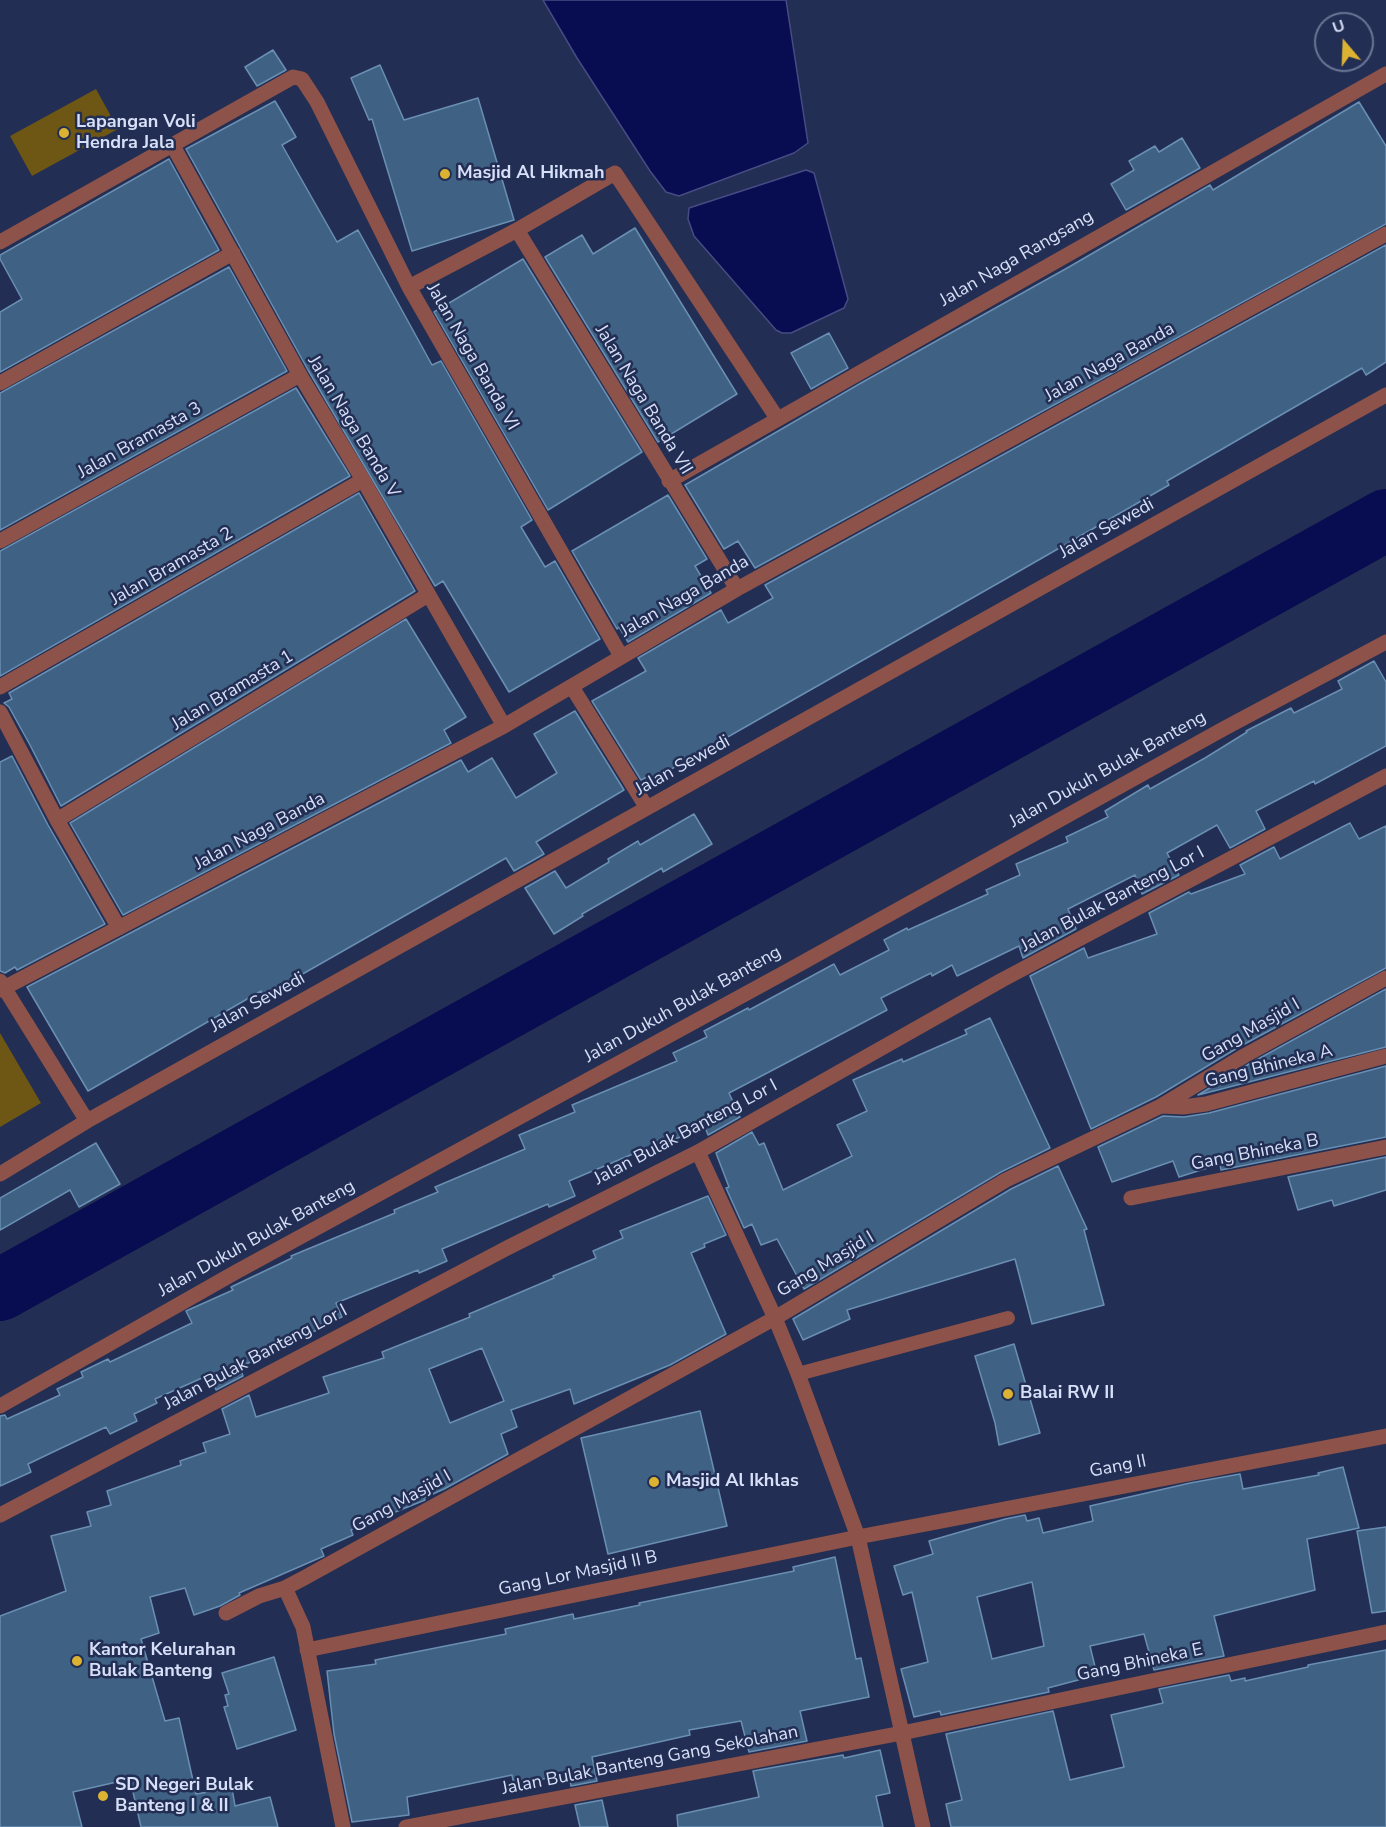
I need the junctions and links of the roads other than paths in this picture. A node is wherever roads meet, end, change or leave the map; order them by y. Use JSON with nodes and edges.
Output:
{"nodes":[{"id":1,"x":1386,"y":74,"type":"edge"},
{"id":2,"x":173,"y":146,"type":"junction"},
{"id":3,"x":517,"y":230,"type":"junction"},
{"id":4,"x":1386,"y":234,"type":"edge"},
{"id":5,"x":0,"y":242,"type":"edge"},
{"id":6,"x":233,"y":253,"type":"junction"},
{"id":7,"x":409,"y":287,"type":"junction"},
{"id":8,"x":300,"y":375,"type":"junction"},
{"id":9,"x":0,"y":383,"type":"edge"},
{"id":10,"x":1386,"y":395,"type":"edge"},
{"id":11,"x":777,"y":418,"type":"junction"},
{"id":12,"x":363,"y":480,"type":"junction"},
{"id":13,"x":669,"y":481,"type":"junction"},
{"id":14,"x":0,"y":541,"type":"edge"},
{"id":15,"x":737,"y":589,"type":"junction"},
{"id":16,"x":428,"y":595,"type":"junction"},
{"id":17,"x":1386,"y":642,"type":"edge"},
{"id":18,"x":621,"y":656,"type":"junction"},
{"id":19,"x":0,"y":687,"type":"edge"},
{"id":20,"x":572,"y":687,"type":"junction"},
{"id":21,"x":0,"y":712,"type":"edge"},
{"id":22,"x":504,"y":726,"type":"junction"},
{"id":23,"x":1386,"y":776,"type":"edge"},
{"id":24,"x":647,"y":808,"type":"junction"},
{"id":25,"x":57,"y":820,"type":"junction"},
{"id":26,"x":118,"y":928,"type":"junction"},
{"id":27,"x":1386,"y":978,"type":"edge"},
{"id":28,"x":1,"y":986,"type":"edge"},
{"id":29,"x":1386,"y":1056,"type":"edge"},
{"id":30,"x":1161,"y":1106,"type":"junction"},
{"id":31,"x":87,"y":1121,"type":"junction"},
{"id":32,"x":1386,"y":1147,"type":"edge"},
{"id":33,"x":698,"y":1152,"type":"junction"},
{"id":34,"x":0,"y":1174,"type":"edge"},
{"id":35,"x":1131,"y":1198,"type":"dead end"},
{"id":36,"x":775,"y":1318,"type":"junction"},
{"id":37,"x":1008,"y":1318,"type":"dead end"},
{"id":38,"x":798,"y":1374,"type":"junction"},
{"id":39,"x":0,"y":1406,"type":"edge"},
{"id":40,"x":1386,"y":1436,"type":"edge"},
{"id":41,"x":0,"y":1515,"type":"edge"},
{"id":42,"x":858,"y":1537,"type":"junction"},
{"id":43,"x":285,"y":1588,"type":"junction"},
{"id":44,"x":226,"y":1613,"type":"dead end"},
{"id":45,"x":1386,"y":1632,"type":"edge"},
{"id":46,"x":307,"y":1650,"type":"junction"},
{"id":47,"x":902,"y":1732,"type":"junction"},
{"id":48,"x":343,"y":1827,"type":"edge"},
{"id":49,"x":406,"y":1827,"type":"edge"},
{"id":50,"x":923,"y":1827,"type":"edge"}],
"edges":[{"from":1,"to":11,"type":"street","name":"Jalan Naga Rangsang"},
{"from":2,"to":5,"type":"street"},
{"from":2,"to":6,"type":"street","name":"Jalan Naga Banda V"},
{"from":2,"to":7,"type":"street","name":"Jalan Naga Banda VI"},
{"from":3,"to":7,"type":"street"},
{"from":3,"to":11,"type":"street"},
{"from":3,"to":13,"type":"street","name":"Jalan Naga Banda VII"},
{"from":4,"to":15,"type":"street","name":"Jalan Naga Banda"},
{"from":6,"to":8,"type":"street","name":"Jalan Naga Banda V"},
{"from":6,"to":9,"type":"street"},
{"from":7,"to":18,"type":"street","name":"Jalan Naga Banda VI"},
{"from":8,"to":12,"type":"street","name":"Jalan Naga Banda V"},
{"from":8,"to":14,"type":"street","name":"Jalan Bramasta 3"},
{"from":10,"to":24,"type":"street","name":"Jalan Sewedi"},
{"from":11,"to":13,"type":"street","name":"Jalan Naga Rangsang"},
{"from":12,"to":16,"type":"street","name":"Jalan Naga Banda V"},
{"from":12,"to":19,"type":"street","name":"Jalan Bramasta 2"},
{"from":13,"to":15,"type":"street","name":"Jalan Naga Banda VII"},
{"from":15,"to":18,"type":"street","name":"Jalan Naga Banda"},
{"from":16,"to":22,"type":"street","name":"Jalan Naga Banda V"},
{"from":16,"to":25,"type":"street","name":"Jalan Bramasta 1"},
{"from":17,"to":39,"type":"street","name":"Jalan Dukuh Bulak Banteng"},
{"from":18,"to":20,"type":"street","name":"Jalan Naga Banda"},
{"from":20,"to":22,"type":"street","name":"Jalan Naga Banda"},
{"from":20,"to":24,"type":"street"},
{"from":21,"to":25,"type":"street"},
{"from":22,"to":26,"type":"street","name":"Jalan Naga Banda"},
{"from":23,"to":33,"type":"street","name":"Jalan Bulak Banteng Lor I"},
{"from":24,"to":31,"type":"street","name":"Jalan Sewedi"},
{"from":25,"to":26,"type":"street"},
{"from":26,"to":28,"type":"street","name":"Jalan Naga Banda"},
{"from":27,"to":30,"type":"street","name":"Gang Masjid I"},
{"from":28,"to":31,"type":"street"},
{"from":29,"to":30,"type":"street","name":"Gang Bhineka A"},
{"from":30,"to":36,"type":"street","name":"Gang Masjid I"},
{"from":31,"to":34,"type":"street","name":"Jalan Sewedi"},
{"from":32,"to":35,"type":"street","name":"Gang Bhineka B"},
{"from":33,"to":36,"type":"street"},
{"from":33,"to":41,"type":"street","name":"Jalan Bulak Banteng Lor I"},
{"from":36,"to":38,"type":"street"},
{"from":36,"to":43,"type":"street","name":"Gang Masjid I"},
{"from":37,"to":38,"type":"lane"},
{"from":38,"to":42,"type":"street"},
{"from":40,"to":42,"type":"street","name":"Gang II"},
{"from":42,"to":46,"type":"street","name":"Gang Lor Masjid II B"},
{"from":42,"to":47,"type":"street"},
{"from":43,"to":44,"type":"street","name":"Gang Masjid I"},
{"from":43,"to":46,"type":"street"},
{"from":45,"to":47,"type":"street","name":"Gang Bhineka E"},
{"from":46,"to":48,"type":"street"},
{"from":47,"to":49,"type":"street","name":"Jalan Bulak Banteng Gang Sekolahan"},
{"from":47,"to":50,"type":"street"}]}
